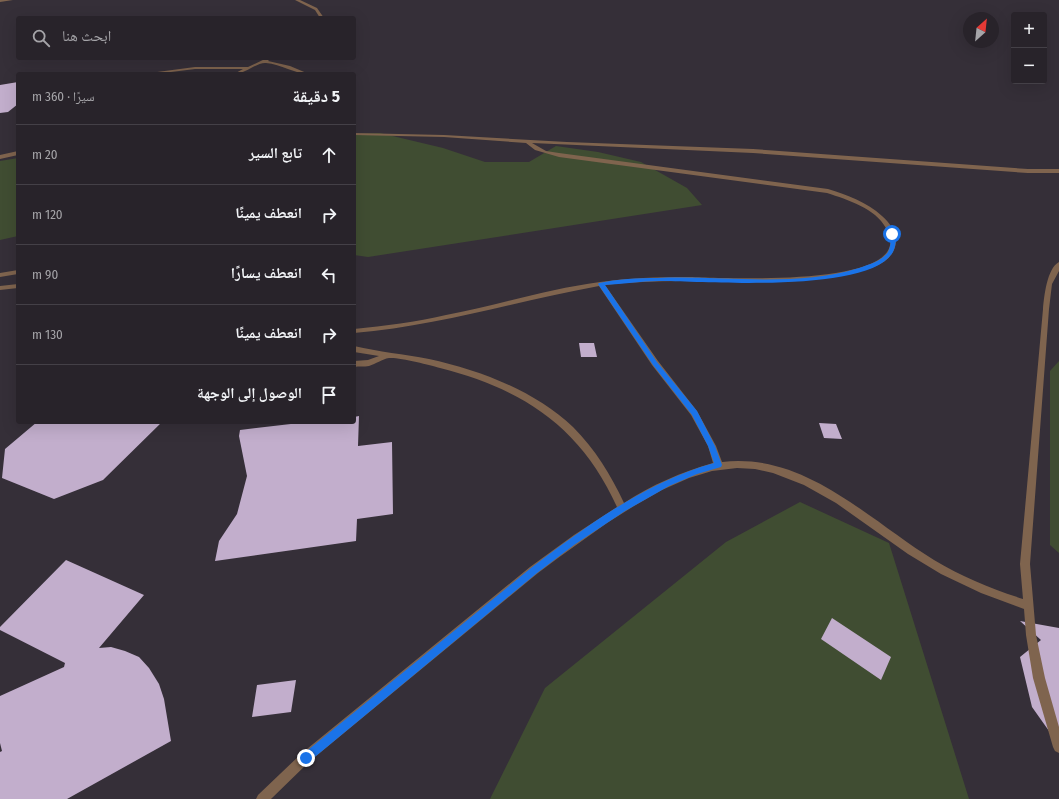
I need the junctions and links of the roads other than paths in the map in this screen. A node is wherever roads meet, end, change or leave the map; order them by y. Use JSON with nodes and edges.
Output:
{"nodes":[{"id":1,"x":11,"y":0,"type":"edge"},
{"id":2,"x":297,"y":0,"type":"edge"},
{"id":3,"x":0,"y":1,"type":"edge"},
{"id":4,"x":321,"y":16,"type":"edge"},
{"id":5,"x":264,"y":61,"type":"joint"},
{"id":6,"x":249,"y":68,"type":"junction"},
{"id":7,"x":161,"y":72,"type":"edge"},
{"id":8,"x":240,"y":72,"type":"edge"},
{"id":9,"x":302,"y":72,"type":"edge"},
{"id":10,"x":356,"y":134,"type":"edge"},
{"id":11,"x":527,"y":142,"type":"junction"},
{"id":12,"x":16,"y":153,"type":"edge"},
{"id":13,"x":0,"y":156,"type":"edge"},
{"id":14,"x":1059,"y":171,"type":"edge"},
{"id":15,"x":1059,"y":264,"type":"edge"},
{"id":16,"x":16,"y":272,"type":"edge"},
{"id":17,"x":0,"y":275,"type":"edge"},
{"id":18,"x":601,"y":284,"type":"junction"},
{"id":19,"x":16,"y":286,"type":"edge"},
{"id":20,"x":0,"y":288,"type":"edge"},
{"id":21,"x":356,"y":331,"type":"edge"},
{"id":22,"x":356,"y":349,"type":"edge"},
{"id":23,"x":388,"y":356,"type":"junction"},
{"id":24,"x":356,"y":364,"type":"edge"},
{"id":25,"x":718,"y":465,"type":"junction"},
{"id":26,"x":622,"y":509,"type":"junction"},
{"id":27,"x":1027,"y":605,"type":"junction"},
{"id":28,"x":1059,"y":747,"type":"edge"},
{"id":29,"x":262,"y":799,"type":"edge"}],
"edges":[{"from":1,"to":3,"type":"lane"},
{"from":2,"to":4,"type":"lane"},
{"from":5,"to":6,"type":"lane"},
{"from":5,"to":9,"type":"lane"},
{"from":6,"to":7,"type":"lane"},
{"from":6,"to":8,"type":"lane"},
{"from":10,"to":11,"type":"lane"},
{"from":11,"to":14,"type":"lane"},
{"from":11,"to":18,"type":"lane"},
{"from":12,"to":13,"type":"lane"},
{"from":15,"to":27,"type":"lane"},
{"from":16,"to":17,"type":"lane"},
{"from":18,"to":21,"type":"lane"},
{"from":18,"to":25,"type":"lane"},
{"from":19,"to":20,"type":"lane"},
{"from":22,"to":23,"type":"lane"},
{"from":23,"to":24,"type":"lane"},
{"from":23,"to":26,"type":"lane"},
{"from":25,"to":26,"type":"lane"},
{"from":25,"to":27,"type":"lane"},
{"from":26,"to":29,"type":"lane"},
{"from":27,"to":28,"type":"lane"}]}
